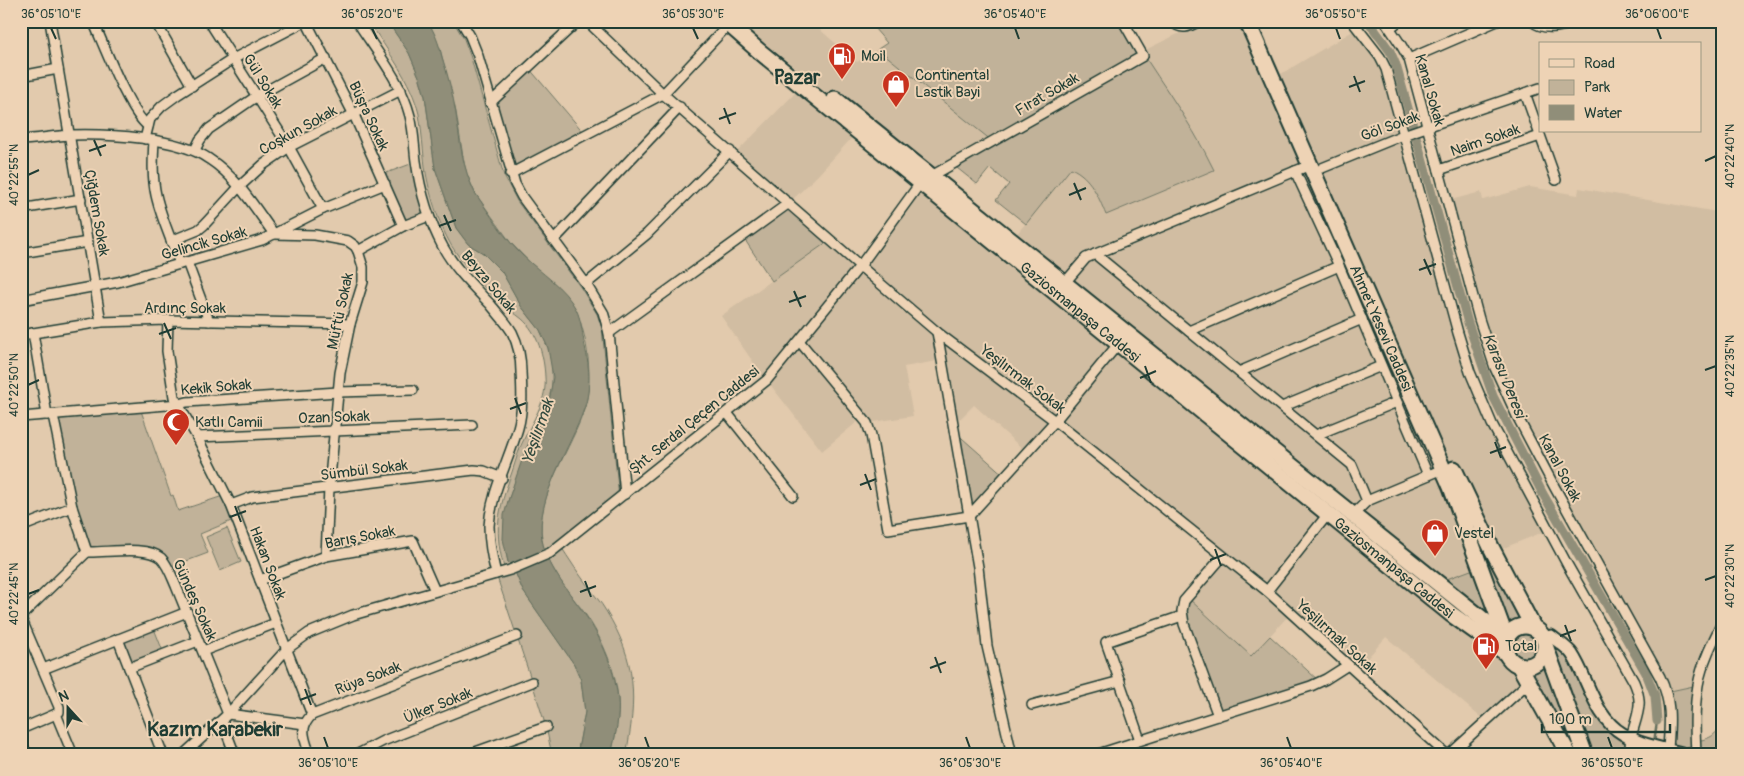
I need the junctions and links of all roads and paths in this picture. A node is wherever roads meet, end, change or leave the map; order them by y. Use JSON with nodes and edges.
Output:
{"nodes":[{"id":1,"x":50,"y":21,"type":"edge"},
{"id":2,"x":93,"y":21,"type":"edge"},
{"id":3,"x":156,"y":21,"type":"edge"},
{"id":4,"x":210,"y":21,"type":"edge"},
{"id":5,"x":306,"y":21,"type":"edge"},
{"id":6,"x":357,"y":21,"type":"edge"},
{"id":7,"x":461,"y":21,"type":"edge"},
{"id":8,"x":578,"y":21,"type":"edge"},
{"id":9,"x":587,"y":21,"type":"edge"},
{"id":10,"x":1123,"y":21,"type":"edge"},
{"id":11,"x":1172,"y":21,"type":"edge"},
{"id":12,"x":1199,"y":21,"type":"edge"},
{"id":13,"x":1247,"y":21,"type":"edge"},
{"id":14,"x":1258,"y":21,"type":"edge"},
{"id":15,"x":1352,"y":21,"type":"edge"},
{"id":16,"x":1399,"y":21,"type":"edge"},
{"id":17,"x":1497,"y":21,"type":"edge"},
{"id":18,"x":1532,"y":21,"type":"edge"},
{"id":19,"x":1581,"y":21,"type":"edge"},
{"id":20,"x":731,"y":22,"type":"edge"},
{"id":21,"x":1388,"y":25,"type":"edge"},
{"id":22,"x":326,"y":58,"type":"junction"},
{"id":23,"x":233,"y":59,"type":"junction"},
{"id":24,"x":1409,"y":59,"type":"junction"},
{"id":25,"x":58,"y":69,"type":"junction"},
{"id":26,"x":21,"y":76,"type":"edge"},
{"id":27,"x":192,"y":86,"type":"junction"},
{"id":28,"x":1539,"y":88,"type":"edge"},
{"id":29,"x":401,"y":90,"type":"junction"},
{"id":30,"x":1525,"y":93,"type":"junction"},
{"id":31,"x":663,"y":94,"type":"junction"},
{"id":32,"x":256,"y":96,"type":"junction"},
{"id":33,"x":490,"y":103,"type":"junction"},
{"id":34,"x":680,"y":107,"type":"junction"},
{"id":35,"x":354,"y":115,"type":"junction"},
{"id":36,"x":148,"y":126,"type":"junction"},
{"id":37,"x":1426,"y":128,"type":"junction"},
{"id":38,"x":70,"y":135,"type":"junction"},
{"id":39,"x":1403,"y":135,"type":"junction"},
{"id":40,"x":1540,"y":136,"type":"junction"},
{"id":41,"x":21,"y":140,"type":"edge"},
{"id":42,"x":150,"y":140,"type":"junction"},
{"id":43,"x":289,"y":147,"type":"junction"},
{"id":44,"x":194,"y":150,"type":"junction"},
{"id":45,"x":730,"y":151,"type":"junction"},
{"id":46,"x":1316,"y":166,"type":"junction"},
{"id":47,"x":1439,"y":170,"type":"junction"},
{"id":48,"x":1295,"y":171,"type":"junction"},
{"id":49,"x":510,"y":174,"type":"junction"},
{"id":50,"x":926,"y":179,"type":"junction"},
{"id":51,"x":1556,"y":180,"type":"dead end"},
{"id":52,"x":385,"y":184,"type":"junction"},
{"id":53,"x":240,"y":187,"type":"junction"},
{"id":54,"x":80,"y":199,"type":"junction"},
{"id":55,"x":789,"y":203,"type":"junction"},
{"id":56,"x":21,"y":209,"type":"edge"},
{"id":57,"x":323,"y":209,"type":"junction"},
{"id":58,"x":429,"y":216,"type":"junction"},
{"id":59,"x":403,"y":226,"type":"junction"},
{"id":60,"x":274,"y":234,"type":"junction"},
{"id":61,"x":554,"y":240,"type":"junction"},
{"id":62,"x":172,"y":241,"type":"junction"},
{"id":63,"x":88,"y":242,"type":"junction"},
{"id":64,"x":358,"y":251,"type":"junction"},
{"id":65,"x":21,"y":254,"type":"edge"},
{"id":66,"x":1095,"y":254,"type":"junction"},
{"id":67,"x":184,"y":263,"type":"junction"},
{"id":68,"x":860,"y":266,"type":"junction"},
{"id":69,"x":1339,"y":266,"type":"junction"},
{"id":70,"x":586,"y":284,"type":"junction"},
{"id":71,"x":96,"y":286,"type":"junction"},
{"id":72,"x":1061,"y":288,"type":"junction"},
{"id":73,"x":21,"y":300,"type":"edge"},
{"id":74,"x":1362,"y":319,"type":"junction"},
{"id":75,"x":168,"y":320,"type":"junction"},
{"id":76,"x":209,"y":321,"type":"junction"},
{"id":77,"x":102,"y":322,"type":"junction"},
{"id":78,"x":350,"y":324,"type":"junction"},
{"id":79,"x":1189,"y":331,"type":"junction"},
{"id":80,"x":937,"y":332,"type":"junction"},
{"id":81,"x":33,"y":333,"type":"junction"},
{"id":82,"x":609,"y":333,"type":"junction"},
{"id":83,"x":21,"y":335,"type":"edge"},
{"id":84,"x":800,"y":342,"type":"junction"},
{"id":85,"x":1119,"y":343,"type":"junction"},
{"id":86,"x":1382,"y":366,"type":"junction"},
{"id":87,"x":1239,"y":372,"type":"junction"},
{"id":88,"x":412,"y":390,"type":"dead end"},
{"id":89,"x":338,"y":392,"type":"junction"},
{"id":90,"x":1397,"y":402,"type":"junction"},
{"id":91,"x":179,"y":404,"type":"junction"},
{"id":92,"x":1282,"y":407,"type":"junction"},
{"id":93,"x":727,"y":413,"type":"junction"},
{"id":94,"x":50,"y":415,"type":"junction"},
{"id":95,"x":21,"y":417,"type":"edge"},
{"id":96,"x":1055,"y":421,"type":"junction"},
{"id":97,"x":472,"y":425,"type":"dead end"},
{"id":98,"x":335,"y":431,"type":"junction"},
{"id":99,"x":1316,"y":435,"type":"junction"},
{"id":100,"x":197,"y":437,"type":"junction"},
{"id":101,"x":1444,"y":469,"type":"junction"},
{"id":102,"x":1428,"y":475,"type":"junction"},
{"id":103,"x":502,"y":478,"type":"junction"},
{"id":104,"x":329,"y":488,"type":"junction"},
{"id":105,"x":624,"y":494,"type":"junction"},
{"id":106,"x":793,"y":496,"type":"dead end"},
{"id":107,"x":1367,"y":501,"type":"junction"},
{"id":108,"x":231,"y":505,"type":"junction"},
{"id":109,"x":72,"y":507,"type":"junction"},
{"id":110,"x":1328,"y":514,"type":"junction"},
{"id":111,"x":969,"y":516,"type":"junction"},
{"id":112,"x":1352,"y":516,"type":"junction"},
{"id":113,"x":21,"y":527,"type":"edge"},
{"id":114,"x":87,"y":552,"type":"junction"},
{"id":115,"x":326,"y":556,"type":"junction"},
{"id":116,"x":1223,"y":556,"type":"junction"},
{"id":117,"x":496,"y":574,"type":"junction"},
{"id":118,"x":260,"y":580,"type":"junction"},
{"id":119,"x":435,"y":591,"type":"junction"},
{"id":120,"x":1267,"y":591,"type":"junction"},
{"id":121,"x":187,"y":612,"type":"junction"},
{"id":122,"x":1182,"y":616,"type":"junction"},
{"id":123,"x":21,"y":617,"type":"edge"},
{"id":124,"x":1723,"y":621,"type":"edge"},
{"id":125,"x":276,"y":623,"type":"junction"},
{"id":126,"x":1533,"y":626,"type":"junction"},
{"id":127,"x":517,"y":636,"type":"dead end"},
{"id":128,"x":1506,"y":638,"type":"junction"},
{"id":129,"x":118,"y":640,"type":"junction"},
{"id":130,"x":198,"y":641,"type":"junction"},
{"id":131,"x":1545,"y":644,"type":"junction"},
{"id":132,"x":287,"y":649,"type":"junction"},
{"id":133,"x":202,"y":650,"type":"junction"},
{"id":134,"x":1507,"y":654,"type":"junction"},
{"id":135,"x":1348,"y":664,"type":"junction"},
{"id":136,"x":1519,"y":665,"type":"junction"},
{"id":137,"x":129,"y":668,"type":"junction"},
{"id":138,"x":43,"y":669,"type":"junction"},
{"id":139,"x":1120,"y":681,"type":"junction"},
{"id":140,"x":532,"y":682,"type":"dead end"},
{"id":141,"x":1529,"y":682,"type":"junction"},
{"id":142,"x":1032,"y":705,"type":"dead end"},
{"id":143,"x":56,"y":714,"type":"junction"},
{"id":144,"x":312,"y":715,"type":"junction"},
{"id":145,"x":1218,"y":716,"type":"junction"},
{"id":146,"x":225,"y":718,"type":"junction"},
{"id":147,"x":304,"y":724,"type":"junction"},
{"id":148,"x":546,"y":727,"type":"dead end"},
{"id":149,"x":21,"y":729,"type":"edge"},
{"id":150,"x":1630,"y":738,"type":"junction"},
{"id":151,"x":1140,"y":740,"type":"junction"},
{"id":152,"x":21,"y":742,"type":"edge"},
{"id":153,"x":1670,"y":751,"type":"edge"},
{"id":154,"x":27,"y":755,"type":"edge"},
{"id":155,"x":73,"y":755,"type":"edge"},
{"id":156,"x":163,"y":755,"type":"edge"},
{"id":157,"x":182,"y":755,"type":"edge"},
{"id":158,"x":235,"y":755,"type":"edge"},
{"id":159,"x":310,"y":755,"type":"edge"},
{"id":160,"x":356,"y":755,"type":"edge"},
{"id":161,"x":467,"y":755,"type":"edge"},
{"id":162,"x":1012,"y":755,"type":"edge"},
{"id":163,"x":1095,"y":755,"type":"edge"},
{"id":164,"x":1448,"y":755,"type":"edge"},
{"id":165,"x":1569,"y":755,"type":"edge"},
{"id":166,"x":1585,"y":755,"type":"edge"},
{"id":167,"x":1631,"y":755,"type":"edge"},
{"id":168,"x":1689,"y":755,"type":"edge"},
{"id":169,"x":1696,"y":755,"type":"edge"}],
"edges":[{"from":1,"to":25,"type":"street","name":"Çiğdem Sokak"},
{"from":2,"to":36,"type":"street"},
{"from":3,"to":27,"type":"street"},
{"from":4,"to":23,"type":"street","name":"Gül Sokak"},
{"from":5,"to":22,"type":"street","name":"Büşra Sokak"},
{"from":5,"to":23,"type":"street"},
{"from":6,"to":29,"type":"street","name":"Beyza Sokak"},
{"from":7,"to":33,"type":"street"},
{"from":8,"to":33,"type":"street"},
{"from":9,"to":31,"type":"street","name":"Yeşilırmak Sokak"},
{"from":10,"to":50,"type":"street","name":"Fırat Sokak"},
{"from":11,"to":12,"type":"street"},
{"from":13,"to":46,"type":"main road","name":"Ahmet Yesevi Caddesi"},
{"from":14,"to":46,"type":"main road","name":"Ahmet Yesevi Caddesi"},
{"from":15,"to":39,"type":"street"},
{"from":16,"to":21,"type":"street"},
{"from":17,"to":24,"type":"street"},
{"from":18,"to":19,"type":"street"},
{"from":20,"to":31,"type":"street"},
{"from":20,"to":50,"type":"main road","name":"Gaziosmanpaşa Caddesi"},
{"from":21,"to":24,"type":"street","name":"Kanal Sokak"},
{"from":22,"to":32,"type":"street"},
{"from":22,"to":35,"type":"street","name":"Büşra Sokak"},
{"from":23,"to":27,"type":"street"},
{"from":23,"to":32,"type":"street","name":"Gül Sokak"},
{"from":24,"to":37,"type":"street","name":"Kanal Sokak"},
{"from":25,"to":26,"type":"street"},
{"from":25,"to":38,"type":"street","name":"Çiğdem Sokak"},
{"from":27,"to":36,"type":"street"},
{"from":28,"to":30,"type":"street","name":"Göl Sokak"},
{"from":29,"to":35,"type":"street","name":"Coşkun Sokak"},
{"from":29,"to":58,"type":"street","name":"Beyza Sokak"},
{"from":30,"to":37,"type":"street","name":"Göl Sokak"},
{"from":30,"to":40,"type":"street"},
{"from":31,"to":34,"type":"street","name":"Yeşilırmak Sokak"},
{"from":31,"to":49,"type":"street"},
{"from":32,"to":43,"type":"street","name":"Gül Sokak"},
{"from":32,"to":44,"type":"street"},
{"from":33,"to":49,"type":"street"},
{"from":34,"to":45,"type":"street","name":"Yeşilırmak Sokak"},
{"from":34,"to":61,"type":"street"},
{"from":35,"to":43,"type":"street","name":"Coşkun Sokak"},
{"from":35,"to":52,"type":"street","name":"Büşra Sokak"},
{"from":36,"to":42,"type":"street"},
{"from":37,"to":39,"type":"street","name":"Göl Sokak"},
{"from":37,"to":47,"type":"street","name":"Kanal Sokak"},
{"from":38,"to":41,"type":"street"},
{"from":38,"to":42,"type":"street"},
{"from":38,"to":54,"type":"street","name":"Çiğdem Sokak"},
{"from":39,"to":46,"type":"street","name":"Göl Sokak"},
{"from":39,"to":150,"type":"street"},
{"from":40,"to":47,"type":"street","name":"Naim Sokak"},
{"from":40,"to":51,"type":"street"},
{"from":42,"to":44,"type":"street"},
{"from":42,"to":62,"type":"street"},
{"from":43,"to":53,"type":"street","name":"Coşkun Sokak"},
{"from":43,"to":57,"type":"street","name":"Gül Sokak"},
{"from":44,"to":53,"type":"street"},
{"from":45,"to":55,"type":"street","name":"Yeşilırmak Sokak"},
{"from":45,"to":70,"type":"street"},
{"from":46,"to":48,"type":"street","name":"Göl Sokak"},
{"from":46,"to":101,"type":"main road","name":"Ahmet Yesevi Caddesi"},
{"from":46,"to":126,"type":"main road","name":"Ahmet Yesevi Caddesi"},
{"from":47,"to":153,"type":"street","name":"Kanal Sokak"},
{"from":48,"to":66,"type":"street","name":"Göl Sokak"},
{"from":48,"to":69,"type":"street"},
{"from":49,"to":61,"type":"street"},
{"from":50,"to":68,"type":"street","name":"Şht. Serdal Çeçen Caddesi"},
{"from":50,"to":72,"type":"main road","name":"Gaziosmanpaşa Caddesi"},
{"from":52,"to":57,"type":"street","name":"Gelincik Sokak"},
{"from":52,"to":59,"type":"street","name":"Büşra Sokak"},
{"from":53,"to":60,"type":"street"},
{"from":53,"to":62,"type":"street","name":"Coşkun Sokak"},
{"from":54,"to":56,"type":"street"},
{"from":54,"to":63,"type":"street","name":"Çiğdem Sokak"},
{"from":55,"to":68,"type":"street","name":"Yeşilırmak Sokak"},
{"from":55,"to":82,"type":"street"},
{"from":57,"to":60,"type":"street","name":"Gelincik Sokak"},
{"from":58,"to":59,"type":"street"},
{"from":58,"to":103,"type":"street","name":"Beyza Sokak"},
{"from":59,"to":64,"type":"street"},
{"from":60,"to":64,"type":"street"},
{"from":60,"to":67,"type":"street","name":"Gelincik Sokak"},
{"from":61,"to":70,"type":"street"},
{"from":62,"to":67,"type":"street"},
{"from":63,"to":65,"type":"street"},
{"from":63,"to":71,"type":"street","name":"Çiğdem Sokak"},
{"from":64,"to":78,"type":"street","name":"Müftü Sokak"},
{"from":66,"to":72,"type":"street","name":"Göl Sokak"},
{"from":66,"to":79,"type":"street"},
{"from":67,"to":71,"type":"street","name":"Gelincik Sokak"},
{"from":67,"to":76,"type":"street"},
{"from":68,"to":80,"type":"street","name":"Yeşilırmak Sokak"},
{"from":68,"to":84,"type":"street","name":"Şht. Serdal Çeçen Caddesi"},
{"from":69,"to":74,"type":"street"},
{"from":69,"to":79,"type":"street"},
{"from":70,"to":82,"type":"street"},
{"from":71,"to":73,"type":"street","name":"Gelincik Sokak"},
{"from":71,"to":77,"type":"street","name":"Çiğdem Sokak"},
{"from":72,"to":85,"type":"main road","name":"Gaziosmanpaşa Caddesi"},
{"from":72,"to":112,"type":"main road","name":"Gaziosmanpaşa Caddesi"},
{"from":74,"to":86,"type":"street"},
{"from":74,"to":87,"type":"street"},
{"from":75,"to":76,"type":"street","name":"Ardınç Sokak"},
{"from":75,"to":77,"type":"street","name":"Ardınç Sokak"},
{"from":75,"to":91,"type":"street","name":"Hakan Sokak"},
{"from":76,"to":78,"type":"street","name":"Ardınç Sokak"},
{"from":77,"to":81,"type":"street","name":"Ardınç Sokak"},
{"from":78,"to":89,"type":"street","name":"Müftü Sokak"},
{"from":79,"to":87,"type":"street"},
{"from":80,"to":96,"type":"street","name":"Yeşilırmak Sokak"},
{"from":80,"to":111,"type":"street"},
{"from":81,"to":83,"type":"street","name":"Ardınç Sokak"},
{"from":81,"to":94,"type":"street"},
{"from":82,"to":105,"type":"street"},
{"from":84,"to":93,"type":"street","name":"Şht. Serdal Çeçen Caddesi"},
{"from":84,"to":111,"type":"street"},
{"from":85,"to":96,"type":"street"},
{"from":85,"to":110,"type":"main road","name":"Gaziosmanpaşa Caddesi"},
{"from":86,"to":90,"type":"street"},
{"from":86,"to":92,"type":"street"},
{"from":87,"to":92,"type":"street"},
{"from":88,"to":89,"type":"street","name":"Kekik Sokak"},
{"from":89,"to":91,"type":"street","name":"Kekik Sokak"},
{"from":89,"to":98,"type":"street","name":"Müftü Sokak"},
{"from":90,"to":99,"type":"street"},
{"from":90,"to":102,"type":"street"},
{"from":91,"to":94,"type":"street","name":"Kekik Sokak"},
{"from":91,"to":100,"type":"street","name":"Hakan Sokak"},
{"from":92,"to":99,"type":"street"},
{"from":93,"to":105,"type":"street","name":"Şht. Serdal Çeçen Caddesi"},
{"from":93,"to":106,"type":"street"},
{"from":94,"to":95,"type":"street","name":"Kekik Sokak"},
{"from":94,"to":109,"type":"street"},
{"from":96,"to":111,"type":"street"},
{"from":96,"to":116,"type":"street","name":"Yeşilırmak Sokak"},
{"from":97,"to":98,"type":"street","name":"Ozan Sokak"},
{"from":98,"to":100,"type":"street","name":"Ozan Sokak"},
{"from":98,"to":104,"type":"street","name":"Müftü Sokak"},
{"from":99,"to":107,"type":"street"},
{"from":100,"to":108,"type":"street","name":"Hakan Sokak"},
{"from":101,"to":102,"type":"street"},
{"from":101,"to":128,"type":"main road","name":"Ahmet Yesevi Caddesi"},
{"from":102,"to":107,"type":"street"},
{"from":103,"to":104,"type":"street","name":"Sümbül Sokak"},
{"from":103,"to":117,"type":"street","name":"Beyza Sokak"},
{"from":104,"to":108,"type":"street","name":"Sümbül Sokak"},
{"from":104,"to":115,"type":"street","name":"Müftü Sokak"},
{"from":105,"to":117,"type":"street","name":"Şht. Serdal Çeçen Caddesi"},
{"from":107,"to":112,"type":"street"},
{"from":108,"to":118,"type":"street","name":"Hakan Sokak"},
{"from":109,"to":113,"type":"street"},
{"from":109,"to":114,"type":"street"},
{"from":110,"to":120,"type":"street"},
{"from":110,"to":134,"type":"main road","name":"Gaziosmanpaşa Caddesi"},
{"from":111,"to":162,"type":"street"},
{"from":112,"to":128,"type":"main road","name":"Gaziosmanpaşa Caddesi"},
{"from":114,"to":121,"type":"street","name":"Gündeş Sokak"},
{"from":114,"to":123,"type":"street"},
{"from":115,"to":118,"type":"street","name":"Barış Sokak"},
{"from":115,"to":119,"type":"street","name":"Barış Sokak"},
{"from":116,"to":120,"type":"street","name":"Yeşilırmak Sokak"},
{"from":116,"to":122,"type":"street"},
{"from":117,"to":119,"type":"street"},
{"from":118,"to":125,"type":"street","name":"Hakan Sokak"},
{"from":119,"to":132,"type":"street"},
{"from":120,"to":135,"type":"street","name":"Yeşilırmak Sokak"},
{"from":121,"to":129,"type":"street"},
{"from":121,"to":130,"type":"street","name":"Gündeş Sokak"},
{"from":122,"to":139,"type":"street"},
{"from":122,"to":145,"type":"street"},
{"from":123,"to":138,"type":"street"},
{"from":124,"to":169,"type":"street"},
{"from":125,"to":132,"type":"street","name":"Hakan Sokak"},
{"from":125,"to":133,"type":"street"},
{"from":126,"to":128,"type":"main road"},
{"from":126,"to":131,"type":"main road"},
{"from":127,"to":144,"type":"street","name":"Rüya Sokak"},
{"from":128,"to":134,"type":"main road"},
{"from":129,"to":137,"type":"street"},
{"from":129,"to":138,"type":"street"},
{"from":130,"to":133,"type":"street","name":"Gündeş Sokak"},
{"from":130,"to":137,"type":"street"},
{"from":131,"to":136,"type":"main road"},
{"from":131,"to":150,"type":"street"},
{"from":131,"to":166,"type":"main road"},
{"from":132,"to":144,"type":"street","name":"Hakan Sokak"},
{"from":132,"to":146,"type":"street"},
{"from":133,"to":146,"type":"street","name":"Gündeş Sokak"},
{"from":134,"to":136,"type":"main road","name":"Gaziosmanpaşa Caddesi"},
{"from":135,"to":145,"type":"street"},
{"from":135,"to":164,"type":"street","name":"Yeşilırmak Sokak"},
{"from":136,"to":141,"type":"main road","name":"Gaziosmanpaşa Caddesi"},
{"from":137,"to":156,"type":"street"},
{"from":138,"to":143,"type":"street"},
{"from":139,"to":142,"type":"street"},
{"from":139,"to":151,"type":"street"},
{"from":140,"to":160,"type":"street","name":"Ülker Sokak"},
{"from":141,"to":164,"type":"street","name":"Yeşilırmak Sokak"},
{"from":141,"to":165,"type":"main road","name":"Gaziosmanpaşa Caddesi"},
{"from":143,"to":149,"type":"street"},
{"from":143,"to":155,"type":"street"},
{"from":144,"to":147,"type":"street","name":"Rüya Sokak"},
{"from":145,"to":151,"type":"street"},
{"from":146,"to":147,"type":"street"},
{"from":146,"to":157,"type":"street"},
{"from":146,"to":158,"type":"street","name":"Gündeş Sokak"},
{"from":147,"to":159,"type":"street"},
{"from":148,"to":161,"type":"street"},
{"from":150,"to":153,"type":"street"},
{"from":150,"to":167,"type":"street"},
{"from":151,"to":163,"type":"street"},
{"from":152,"to":154,"type":"street"},
{"from":153,"to":168,"type":"street"}]}
